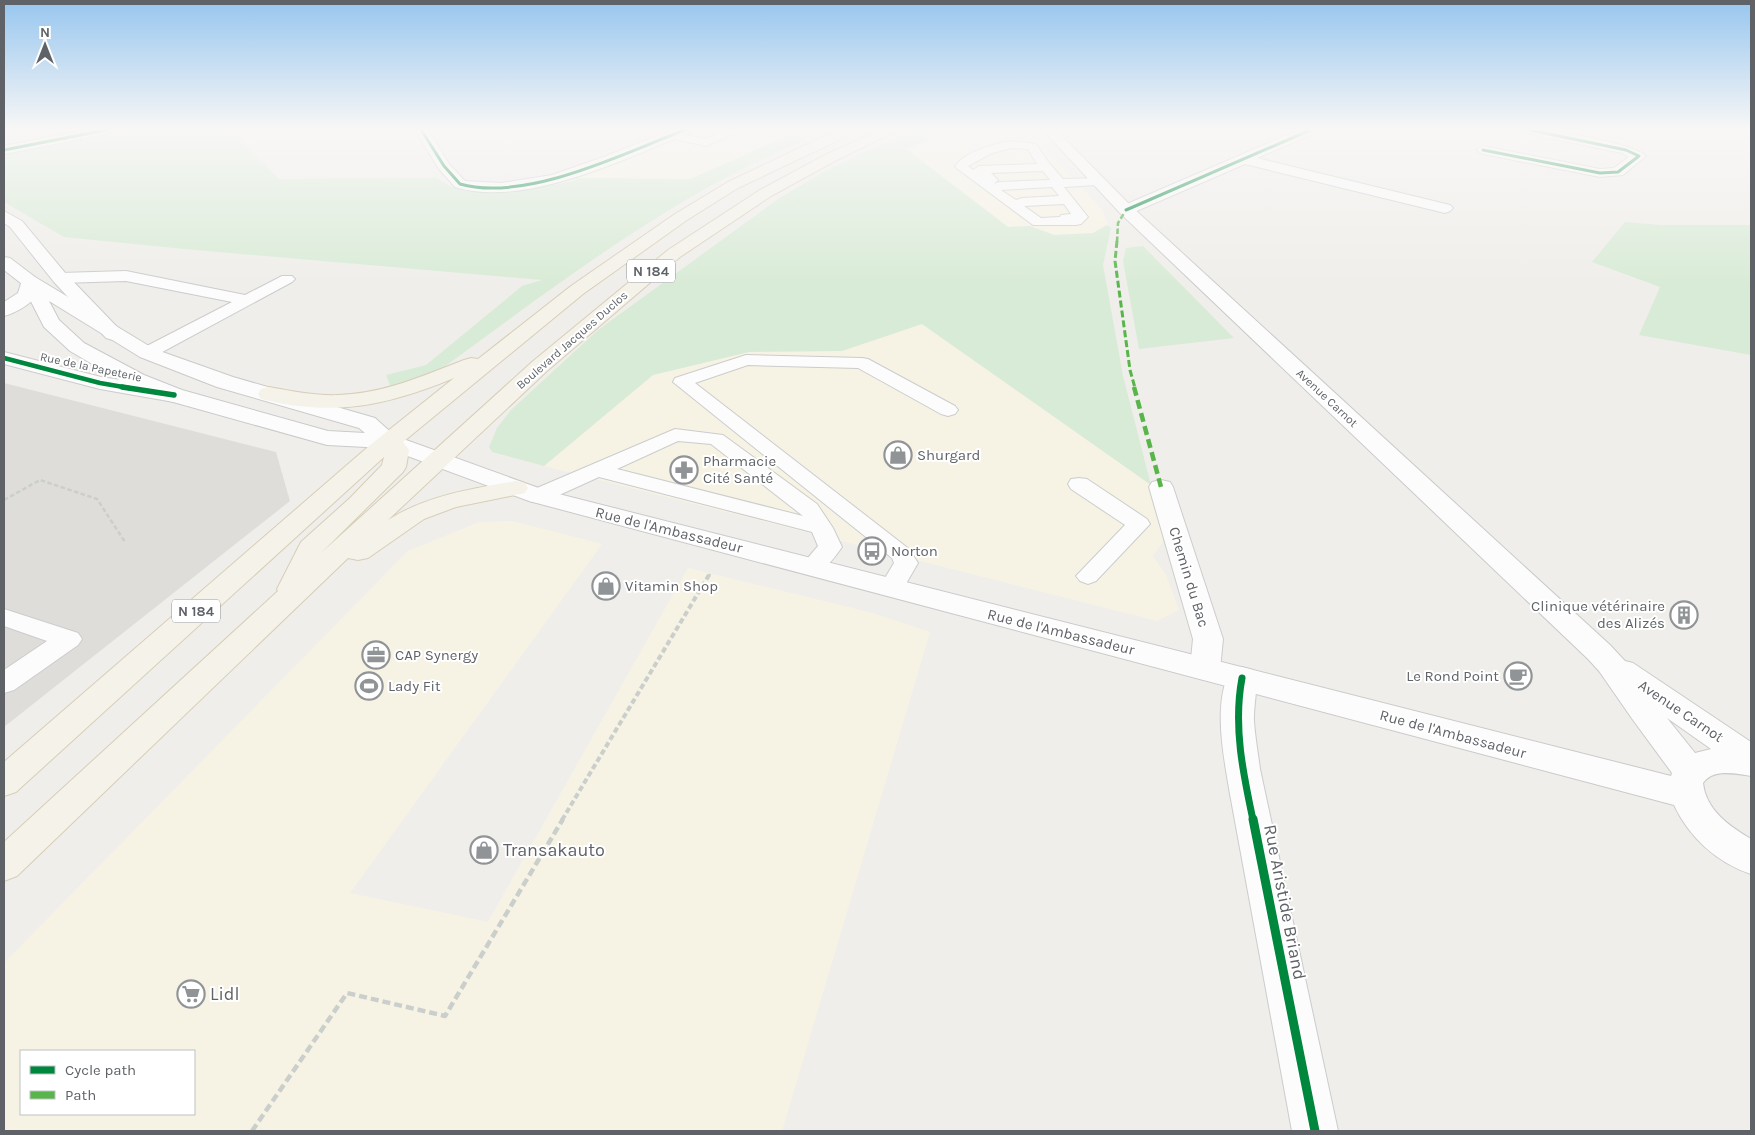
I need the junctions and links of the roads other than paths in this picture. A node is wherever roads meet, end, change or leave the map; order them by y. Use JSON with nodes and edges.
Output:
{"nodes":[{"id":1,"x":457,"y":181,"type":"edge"},
{"id":2,"x":544,"y":181,"type":"edge"},
{"id":3,"x":743,"y":181,"type":"edge"},
{"id":4,"x":787,"y":181,"type":"edge"},
{"id":5,"x":981,"y":181,"type":"edge"},
{"id":6,"x":993,"y":181,"type":"edge"},
{"id":7,"x":1098,"y":181,"type":"joint"},
{"id":8,"x":1193,"y":181,"type":"edge"},
{"id":9,"x":1334,"y":181,"type":"edge"},
{"id":10,"x":1058,"y":183,"type":"junction"},
{"id":11,"x":999,"y":186,"type":"junction"},
{"id":12,"x":1068,"y":200,"type":"junction"},
{"id":13,"x":1022,"y":202,"type":"junction"},
{"id":14,"x":1445,"y":208,"type":"dead end"},
{"id":15,"x":1126,"y":210,"type":"junction"},
{"id":16,"x":4,"y":216,"type":"edge"},
{"id":17,"x":1081,"y":217,"type":"junction"},
{"id":18,"x":4,"y":262,"type":"edge"},
{"id":19,"x":60,"y":278,"type":"junction"},
{"id":20,"x":287,"y":279,"type":"dead end"},
{"id":21,"x":29,"y":281,"type":"junction"},
{"id":22,"x":247,"y":300,"type":"junction"},
{"id":23,"x":4,"y":310,"type":"edge"},
{"id":24,"x":114,"y":334,"type":"junction"},
{"id":25,"x":147,"y":353,"type":"junction"},
{"id":26,"x":496,"y":354,"type":"junction"},
{"id":27,"x":4,"y":358,"type":"edge"},
{"id":28,"x":269,"y":394,"type":"junction"},
{"id":29,"x":174,"y":395,"type":"junction"},
{"id":30,"x":948,"y":410,"type":"dead end"},
{"id":31,"x":389,"y":441,"type":"junction"},
{"id":32,"x":439,"y":460,"type":"junction"},
{"id":33,"x":597,"y":470,"type":"junction"},
{"id":34,"x":1079,"y":484,"type":"dead end"},
{"id":35,"x":1161,"y":487,"type":"dead end"},
{"id":36,"x":527,"y":492,"type":"junction"},
{"id":37,"x":822,"y":528,"type":"junction"},
{"id":38,"x":813,"y":566,"type":"junction"},
{"id":39,"x":1088,"y":576,"type":"dead end"},
{"id":40,"x":891,"y":588,"type":"junction"},
{"id":41,"x":286,"y":599,"type":"junction"},
{"id":42,"x":4,"y":618,"type":"edge"},
{"id":43,"x":1610,"y":663,"type":"junction"},
{"id":44,"x":1205,"y":669,"type":"junction"},
{"id":45,"x":1242,"y":678,"type":"junction"},
{"id":46,"x":4,"y":683,"type":"edge"},
{"id":47,"x":1751,"y":761,"type":"edge"},
{"id":48,"x":4,"y":782,"type":"edge"},
{"id":49,"x":1688,"y":782,"type":"junction"},
{"id":50,"x":1751,"y":858,"type":"edge"},
{"id":51,"x":4,"y":865,"type":"edge"},
{"id":52,"x":1315,"y":1131,"type":"edge"}],
"edges":[{"from":1,"to":2,"type":"main road"},
{"from":3,"to":26,"type":"main road","number":"N 184"},
{"from":4,"to":32,"type":"main road","name":"Boulevard Jacques Duclos","number":"N 184"},
{"from":5,"to":17,"type":"lane"},
{"from":6,"to":11,"type":"lane"},
{"from":7,"to":10,"type":"lane"},
{"from":7,"to":15,"type":"main road","name":"Avenue Carnot"},
{"from":8,"to":15,"type":"main road"},
{"from":9,"to":14,"type":"main road"},
{"from":10,"to":11,"type":"lane"},
{"from":10,"to":12,"type":"lane"},
{"from":11,"to":13,"type":"lane"},
{"from":12,"to":13,"type":"lane"},
{"from":12,"to":17,"type":"lane"},
{"from":13,"to":17,"type":"lane"},
{"from":15,"to":43,"type":"main road","name":"Avenue Carnot"},
{"from":16,"to":19,"type":"main road"},
{"from":18,"to":21,"type":"main road"},
{"from":19,"to":22,"type":"lane"},
{"from":19,"to":24,"type":"main road"},
{"from":20,"to":22,"type":"lane"},
{"from":21,"to":23,"type":"main road"},
{"from":21,"to":24,"type":"main road"},
{"from":21,"to":29,"type":"main road"},
{"from":22,"to":25,"type":"lane"},
{"from":24,"to":25,"type":"main road"},
{"from":25,"to":28,"type":"main road"},
{"from":26,"to":28,"type":"main road"},
{"from":26,"to":31,"type":"main road","number":"N 184"},
{"from":27,"to":29,"type":"main road","name":"Rue de la Papeterie"},
{"from":28,"to":31,"type":"main road"},
{"from":29,"to":31,"type":"main road"},
{"from":30,"to":40,"type":"lane"},
{"from":31,"to":32,"type":"main road","name":"Rue de l'Ambassadeur"},
{"from":31,"to":41,"type":"main road","number":"N 184"},
{"from":31,"to":48,"type":"main road","number":"N 184"},
{"from":32,"to":36,"type":"main road","name":"Rue de l'Ambassadeur"},
{"from":32,"to":41,"type":"main road","number":"N 184"},
{"from":33,"to":36,"type":"lane"},
{"from":33,"to":37,"type":"lane"},
{"from":33,"to":37,"type":"lane"},
{"from":34,"to":39,"type":"lane"},
{"from":35,"to":44,"type":"main road","name":"Chemin du Bac"},
{"from":36,"to":38,"type":"main road","name":"Rue de l'Ambassadeur"},
{"from":36,"to":41,"type":"main road"},
{"from":37,"to":38,"type":"lane"},
{"from":38,"to":40,"type":"main road","name":"Rue de l'Ambassadeur"},
{"from":40,"to":44,"type":"main road","name":"Rue de l'Ambassadeur"},
{"from":41,"to":51,"type":"main road","number":"N 184"},
{"from":42,"to":46,"type":"lane"},
{"from":43,"to":47,"type":"main road","name":"Avenue Carnot"},
{"from":43,"to":49,"type":"main road","name":"Avenue Carnot"},
{"from":44,"to":45,"type":"main road","name":"Rue de l'Ambassadeur"},
{"from":45,"to":49,"type":"main road","name":"Rue de l'Ambassadeur"},
{"from":45,"to":52,"type":"main road","name":"Rue Aristide Briand"},
{"from":47,"to":49,"type":"main road"},
{"from":49,"to":50,"type":"main road","name":"Avenue Carnot"}]}
